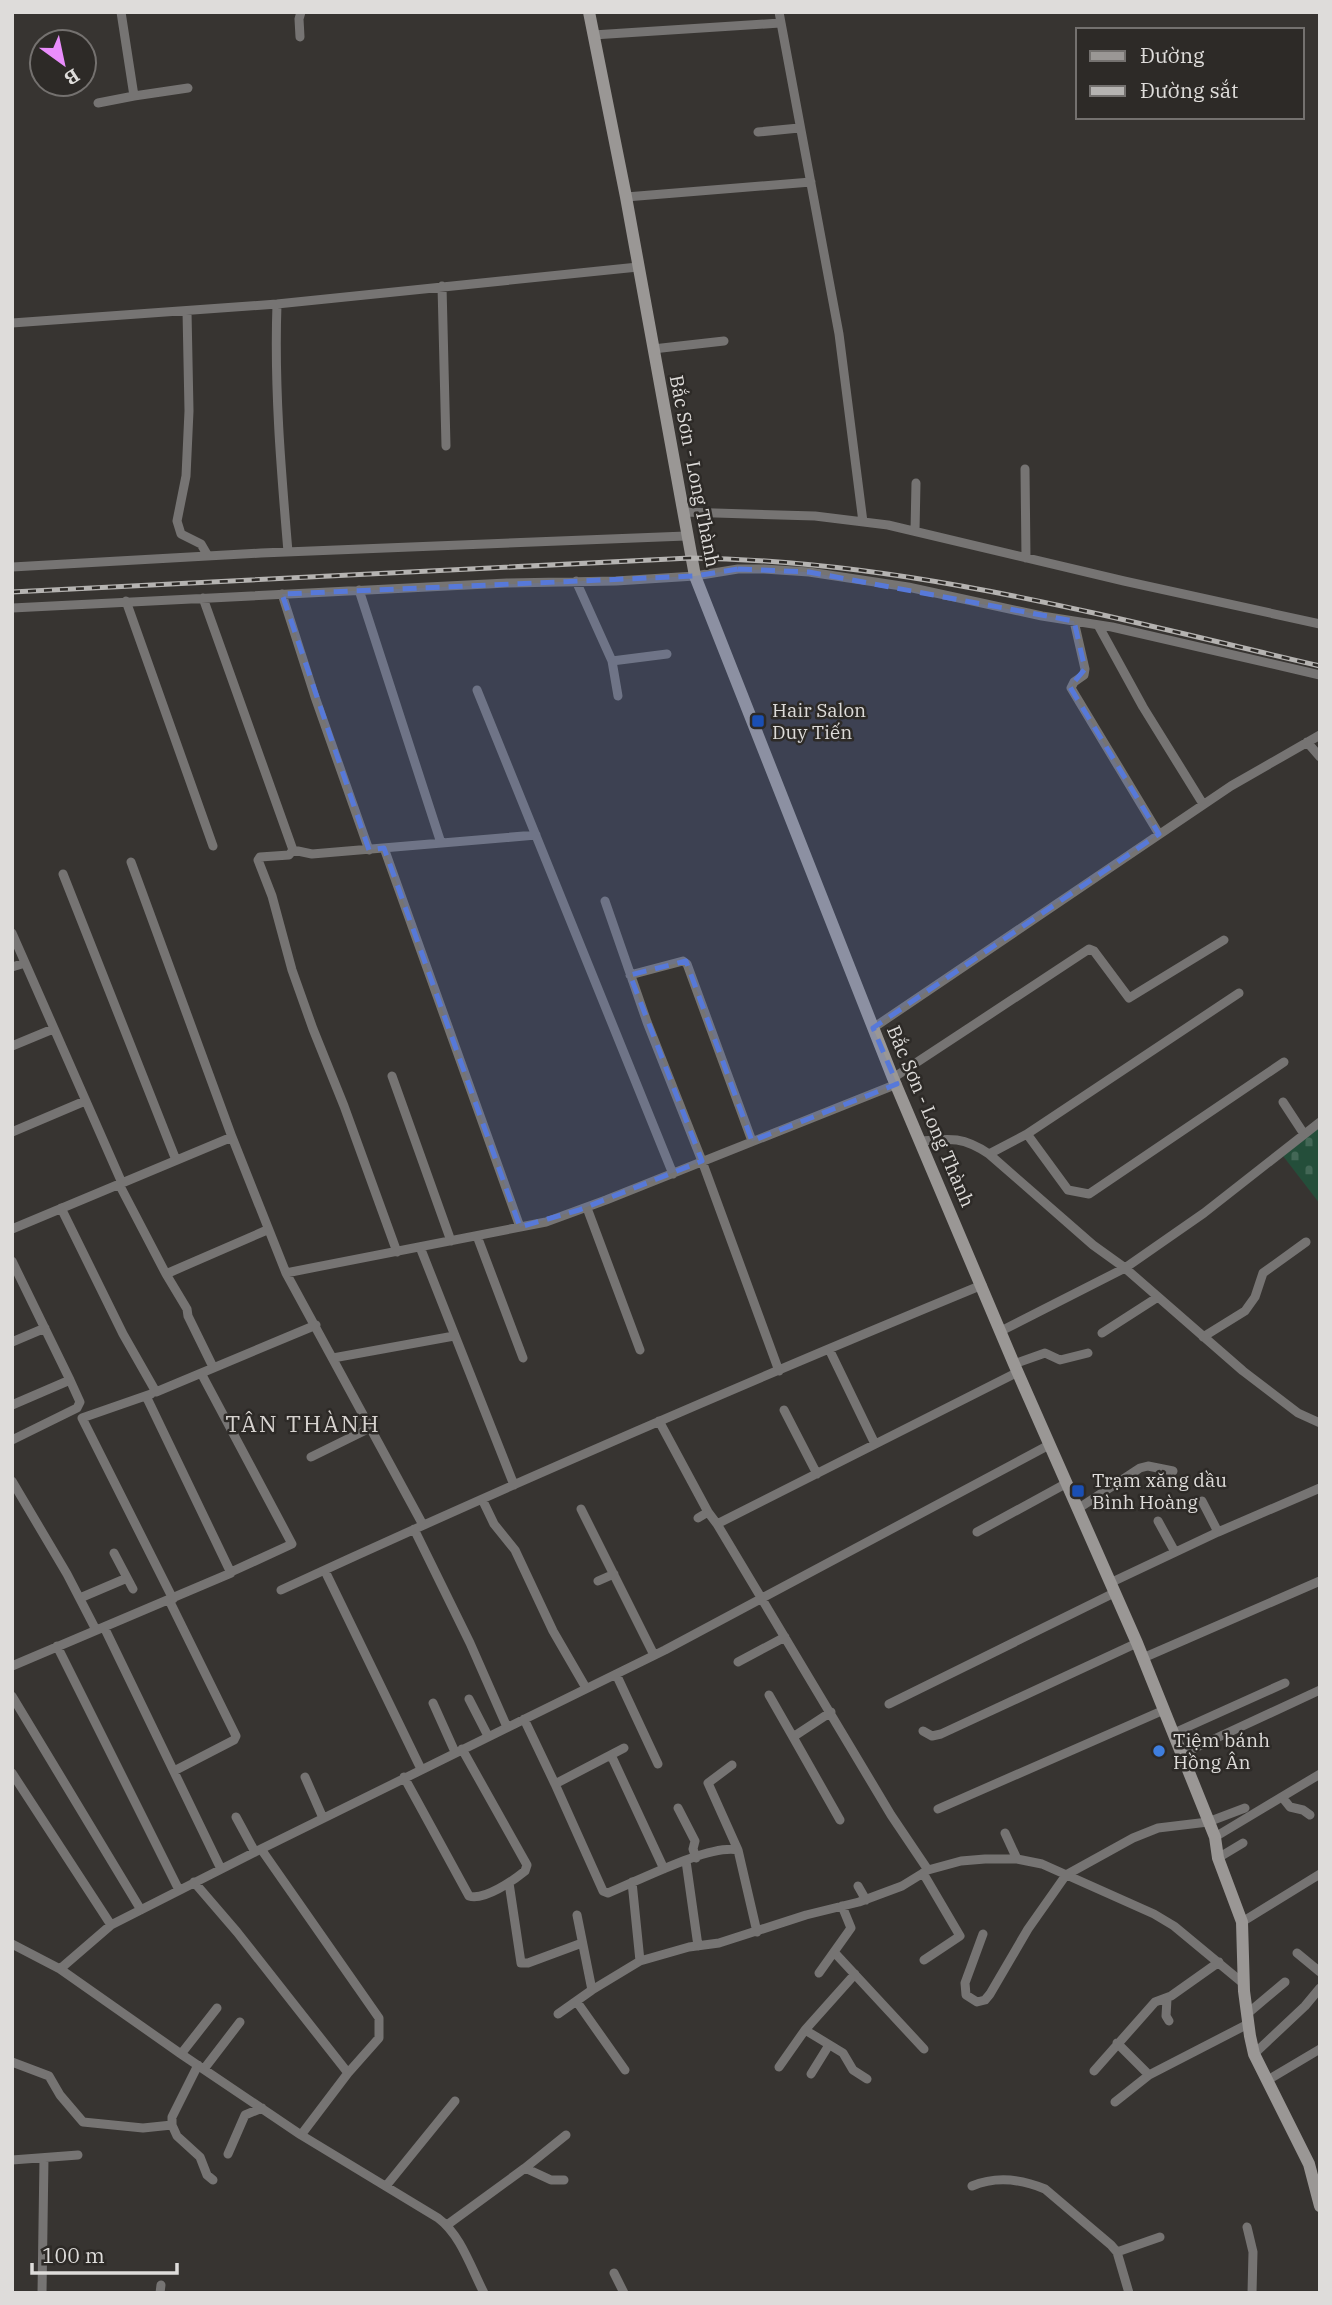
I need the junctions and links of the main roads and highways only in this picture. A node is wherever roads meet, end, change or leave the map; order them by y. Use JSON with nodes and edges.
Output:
{"nodes":[{"id":1,"x":589,"y":12,"type":"edge"},
{"id":2,"x":1315,"y":2161,"type":"edge"},
{"id":3,"x":1320,"y":2206,"type":"edge"}],
"edges":[{"from":1,"to":2,"type":"main road","name":"Bắc Sơn - Long Thành"},
{"from":2,"to":3,"type":"main road","name":"Bắc Sơn - Long Thành"}]}
